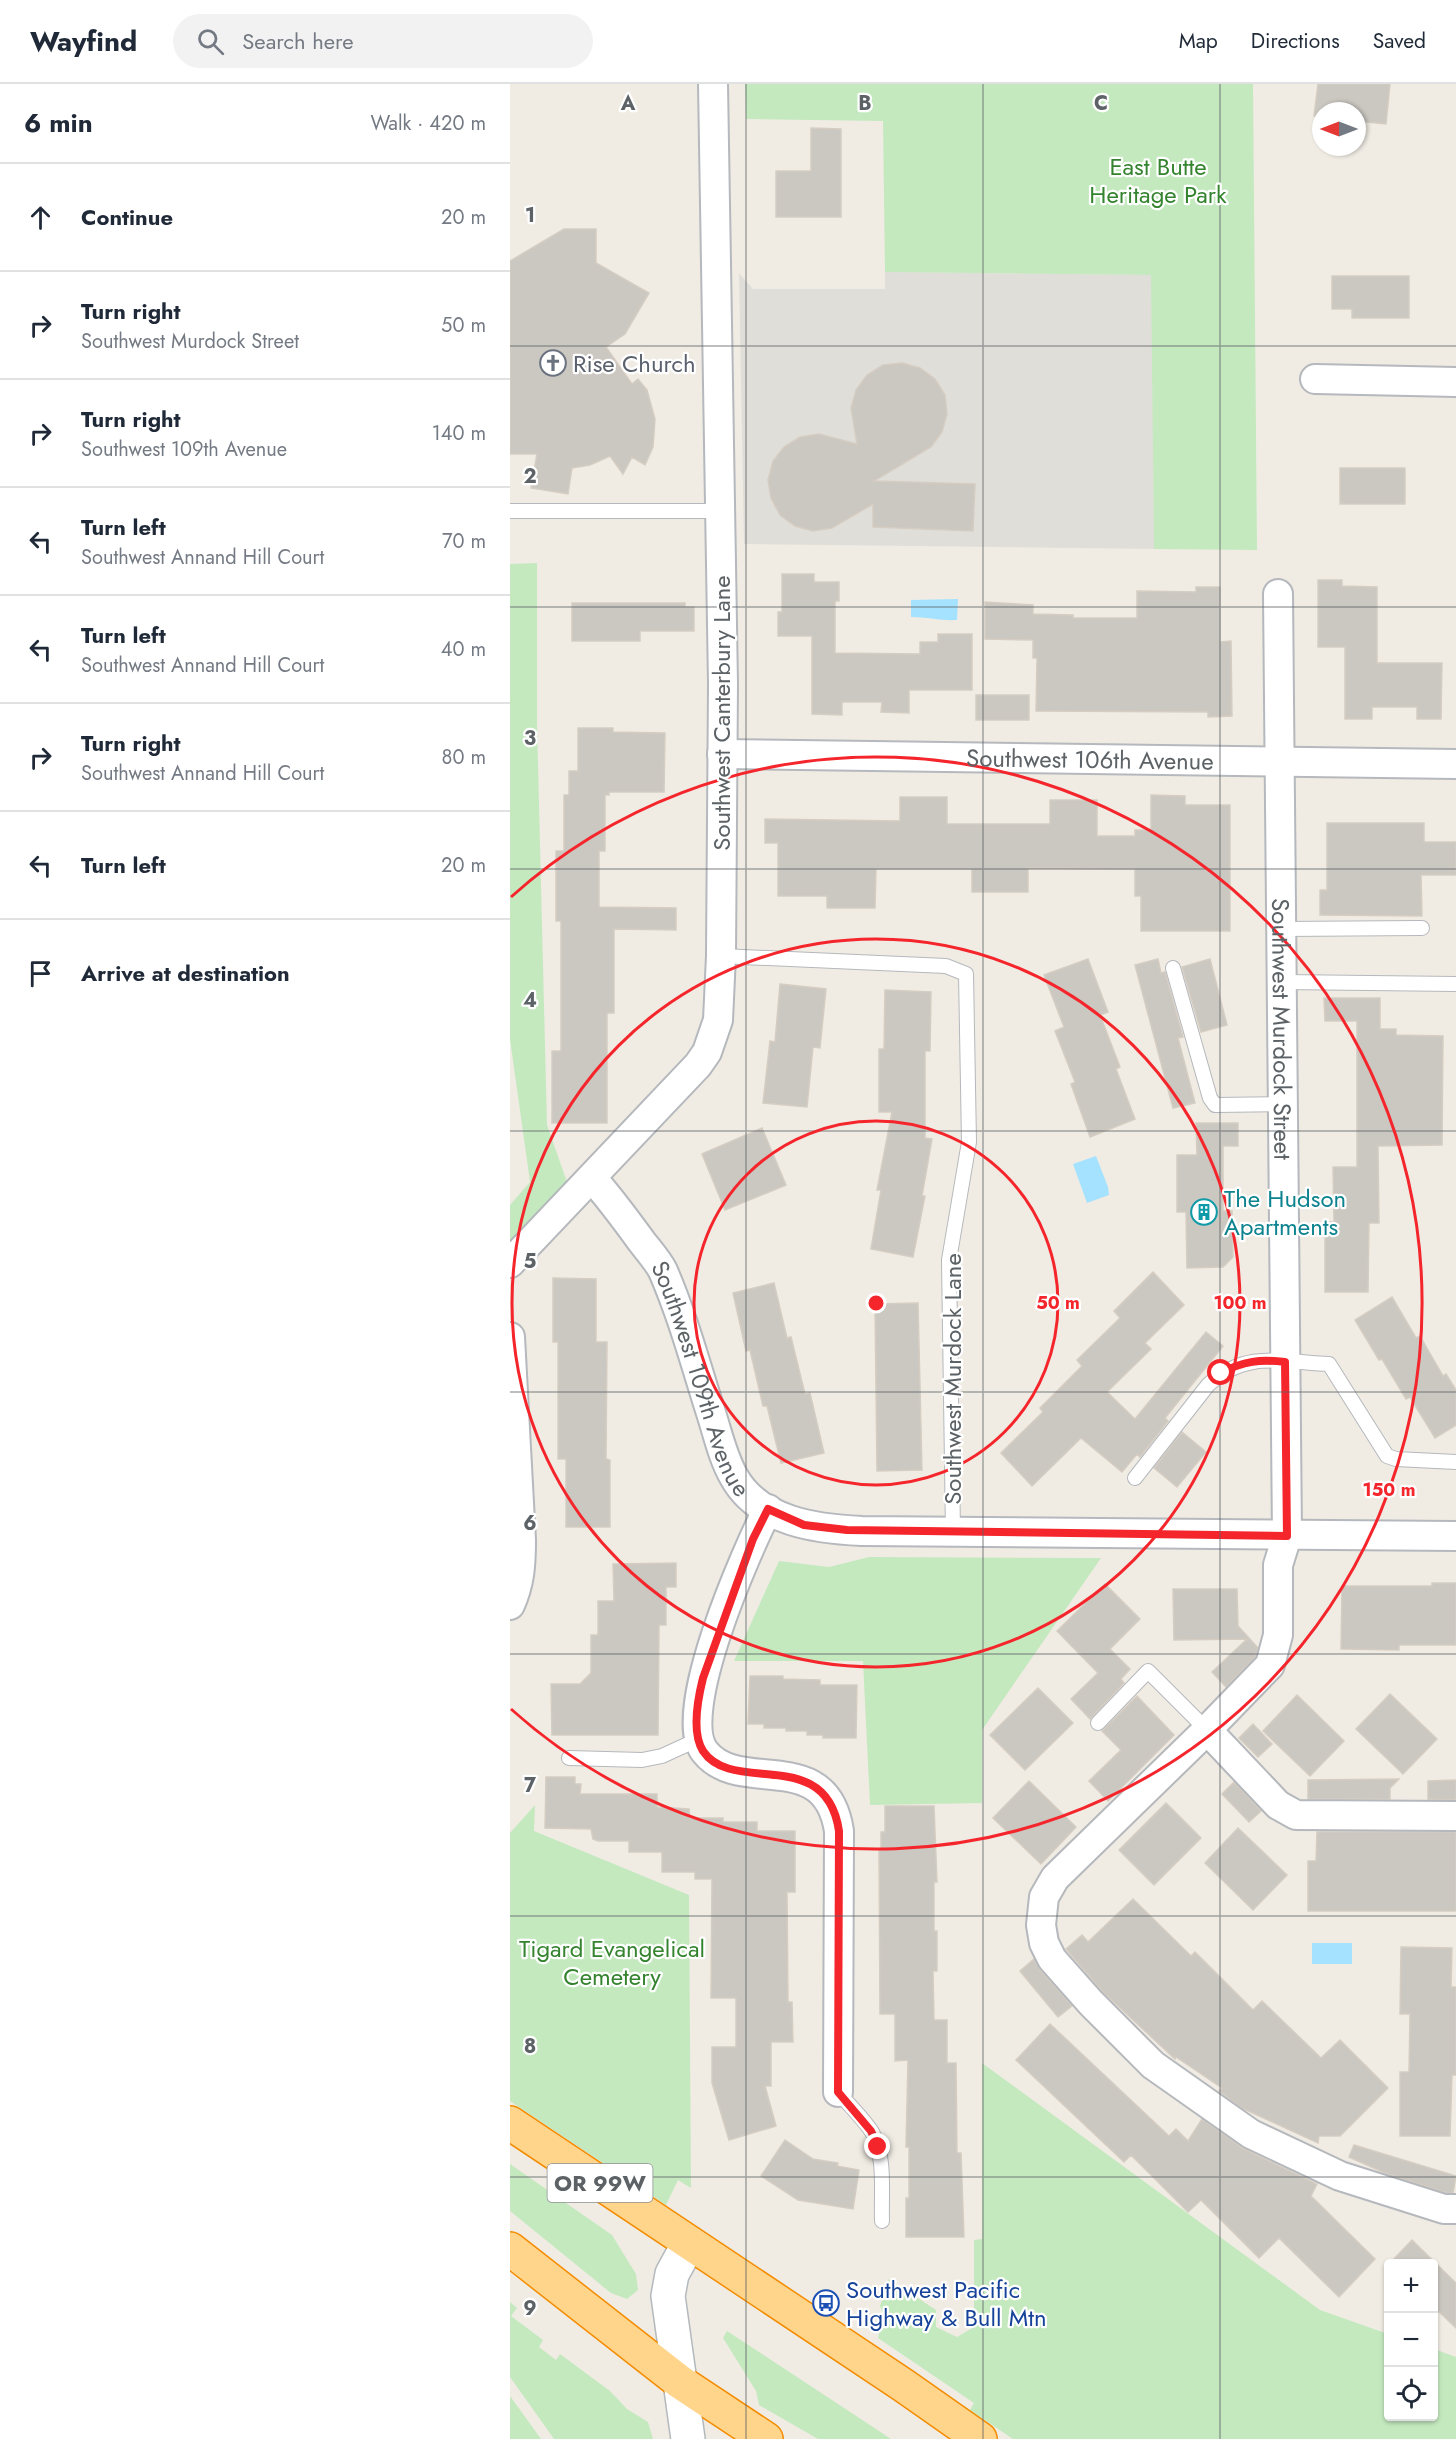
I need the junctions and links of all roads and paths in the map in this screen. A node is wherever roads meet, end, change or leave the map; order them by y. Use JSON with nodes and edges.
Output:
{"nodes":[{"id":1,"x":713,"y":84,"type":"edge"},
{"id":2,"x":1315,"y":379,"type":"dead end"},
{"id":3,"x":1456,"y":382,"type":"edge"},
{"id":4,"x":510,"y":511,"type":"edge"},
{"id":5,"x":720,"y":511,"type":"junction"},
{"id":6,"x":1278,"y":594,"type":"dead end"},
{"id":7,"x":722,"y":754,"type":"junction"},
{"id":8,"x":1280,"y":762,"type":"junction"},
{"id":9,"x":1456,"y":764,"type":"edge"},
{"id":10,"x":1422,"y":928,"type":"dead end"},
{"id":11,"x":1282,"y":929,"type":"junction"},
{"id":12,"x":721,"y":956,"type":"junction"},
{"id":13,"x":1173,"y":968,"type":"dead end"},
{"id":14,"x":1282,"y":982,"type":"junction"},
{"id":15,"x":1456,"y":984,"type":"edge"},
{"id":16,"x":1283,"y":1104,"type":"junction"},
{"id":17,"x":592,"y":1178,"type":"junction"},
{"id":18,"x":510,"y":1263,"type":"edge"},
{"id":19,"x":510,"y":1337,"type":"edge"},
{"id":20,"x":1285,"y":1362,"type":"junction"},
{"id":21,"x":1456,"y":1462,"type":"edge"},
{"id":22,"x":1135,"y":1478,"type":"dead end"},
{"id":23,"x":768,"y":1509,"type":"junction"},
{"id":24,"x":953,"y":1533,"type":"junction"},
{"id":25,"x":1287,"y":1536,"type":"junction"},
{"id":26,"x":1456,"y":1536,"type":"edge"},
{"id":27,"x":510,"y":1605,"type":"edge"},
{"id":28,"x":1098,"y":1723,"type":"dead end"},
{"id":29,"x":1207,"y":1730,"type":"junction"},
{"id":30,"x":699,"y":1739,"type":"junction"},
{"id":31,"x":568,"y":1758,"type":"dead end"},
{"id":32,"x":1456,"y":1816,"type":"edge"},
{"id":33,"x":838,"y":2092,"type":"joint"},
{"id":34,"x":510,"y":2123,"type":"edge"},
{"id":35,"x":1456,"y":2209,"type":"edge"},
{"id":36,"x":882,"y":2221,"type":"dead end"},
{"id":37,"x":689,"y":2243,"type":"junction"},
{"id":38,"x":510,"y":2249,"type":"edge"},
{"id":39,"x":681,"y":2382,"type":"junction"},
{"id":40,"x":688,"y":2439,"type":"edge"},
{"id":41,"x":766,"y":2439,"type":"edge"},
{"id":42,"x":980,"y":2439,"type":"edge"}],
"edges":[{"from":1,"to":5,"type":"street","name":"Southwest Canterbury Lane"},
{"from":2,"to":3,"type":"street"},
{"from":4,"to":5,"type":"lane"},
{"from":5,"to":7,"type":"street","name":"Southwest Canterbury Lane"},
{"from":6,"to":8,"type":"street","name":"Southwest Murdock Street"},
{"from":7,"to":8,"type":"street","name":"Southwest 106th Avenue"},
{"from":7,"to":12,"type":"street","name":"Southwest Canterbury Lane"},
{"from":8,"to":9,"type":"street","name":"Southwest 106th Avenue"},
{"from":8,"to":11,"type":"street","name":"Southwest Murdock Street"},
{"from":10,"to":11,"type":"lane"},
{"from":11,"to":14,"type":"street","name":"Southwest Murdock Street"},
{"from":12,"to":17,"type":"street","name":"Southwest Canterbury Lane"},
{"from":12,"to":24,"type":"lane","name":"Southwest Murdock Lane"},
{"from":13,"to":16,"type":"lane"},
{"from":14,"to":15,"type":"lane"},
{"from":14,"to":16,"type":"street","name":"Southwest Murdock Street"},
{"from":16,"to":20,"type":"street","name":"Southwest Murdock Street"},
{"from":17,"to":18,"type":"street","name":"Southwest Canterbury Lane"},
{"from":17,"to":23,"type":"street","name":"Southwest 109th Avenue"},
{"from":19,"to":27,"type":"street"},
{"from":20,"to":21,"type":"lane"},
{"from":20,"to":22,"type":"lane"},
{"from":20,"to":25,"type":"street","name":"Southwest Murdock Street"},
{"from":23,"to":24,"type":"street","name":"Southwest 109th Avenue"},
{"from":23,"to":30,"type":"street"},
{"from":24,"to":25,"type":"street","name":"Southwest 109th Avenue"},
{"from":25,"to":26,"type":"street","name":"Southwest 109th Avenue"},
{"from":25,"to":29,"type":"street","name":"Southwest Murdock Street"},
{"from":28,"to":29,"type":"lane"},
{"from":29,"to":32,"type":"street"},
{"from":29,"to":35,"type":"street","name":"Southwest Murdock Street"},
{"from":30,"to":31,"type":"lane"},
{"from":30,"to":33,"type":"street"},
{"from":33,"to":36,"type":"lane"},
{"from":34,"to":37,"type":"highway","number":"OR 99W"},
{"from":37,"to":39,"type":"main road"},
{"from":37,"to":42,"type":"highway","number":"OR 99W"},
{"from":38,"to":39,"type":"highway"},
{"from":39,"to":40,"type":"main road"},
{"from":39,"to":41,"type":"highway"}]}
